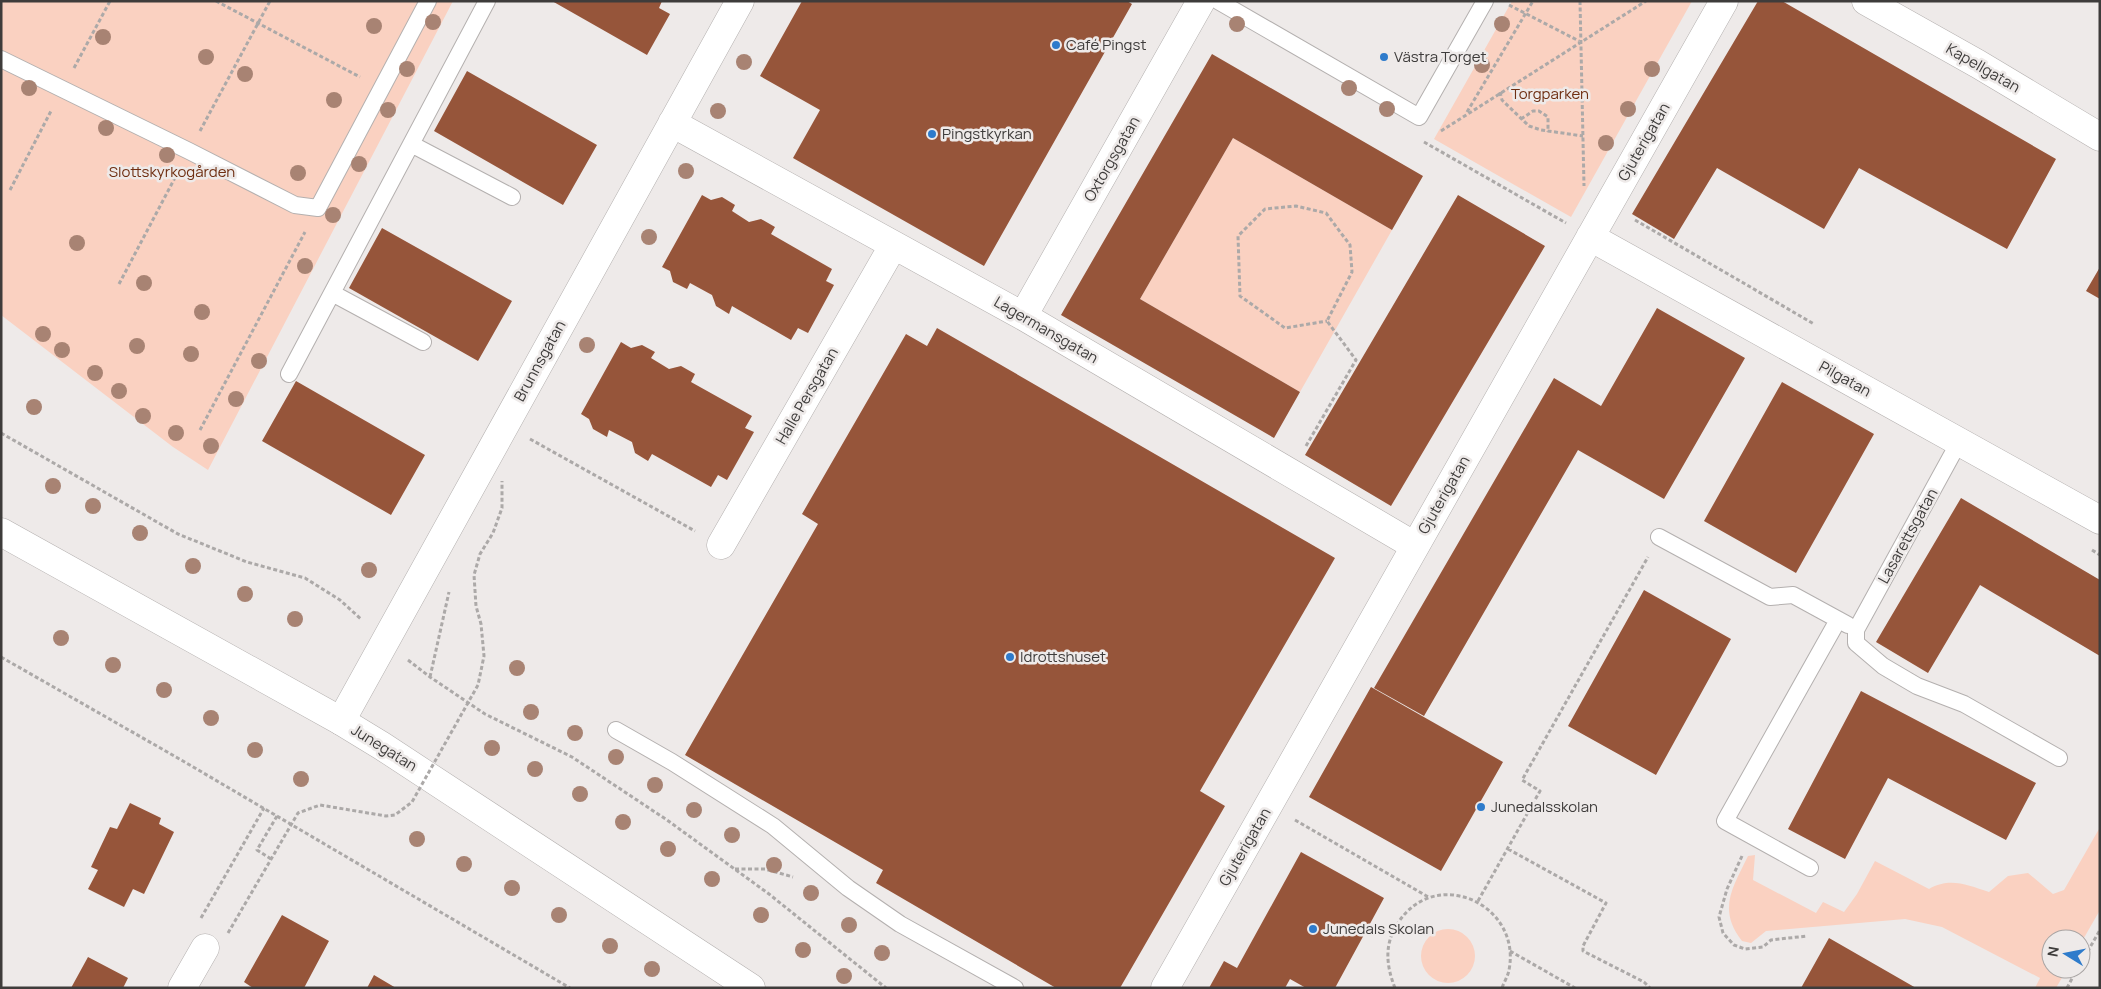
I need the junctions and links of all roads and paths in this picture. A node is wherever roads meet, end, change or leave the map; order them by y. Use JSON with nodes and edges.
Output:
{"nodes":[{"id":1,"x":216,"y":1,"type":"edge"},
{"id":2,"x":428,"y":1,"type":"edge"},
{"id":3,"x":487,"y":1,"type":"edge"},
{"id":4,"x":740,"y":1,"type":"edge"},
{"id":5,"x":1201,"y":1,"type":"edge"},
{"id":6,"x":1218,"y":1,"type":"edge"},
{"id":7,"x":1485,"y":1,"type":"edge"},
{"id":8,"x":1502,"y":1,"type":"edge"},
{"id":9,"x":1533,"y":1,"type":"edge"},
{"id":10,"x":1580,"y":1,"type":"edge"},
{"id":11,"x":1636,"y":1,"type":"edge"},
{"id":12,"x":1646,"y":1,"type":"edge"},
{"id":13,"x":1724,"y":1,"type":"edge"},
{"id":14,"x":1866,"y":1,"type":"edge"},
{"id":15,"x":1639,"y":6,"type":"junction"},
{"id":16,"x":1526,"y":14,"type":"junction"},
{"id":17,"x":1580,"y":42,"type":"junction"},
{"id":18,"x":1,"y":59,"type":"edge"},
{"id":19,"x":382,"y":89,"type":"junction"},
{"id":20,"x":1500,"y":92,"type":"junction"},
{"id":21,"x":1466,"y":115,"type":"junction"},
{"id":22,"x":1521,"y":120,"type":"junction"},
{"id":23,"x":672,"y":123,"type":"junction"},
{"id":24,"x":1548,"y":132,"type":"junction"},
{"id":25,"x":1436,"y":134,"type":"dead end"},
{"id":26,"x":1583,"y":136,"type":"junction"},
{"id":27,"x":2100,"y":137,"type":"edge"},
{"id":28,"x":1430,"y":138,"type":"dead end"},
{"id":29,"x":1424,"y":142,"type":"dead end"},
{"id":30,"x":411,"y":144,"type":"junction"},
{"id":31,"x":1584,"y":194,"type":"dead end"},
{"id":32,"x":512,"y":198,"type":"dead end"},
{"id":33,"x":318,"y":208,"type":"junction"},
{"id":34,"x":1590,"y":237,"type":"junction"},
{"id":35,"x":893,"y":246,"type":"junction"},
{"id":36,"x":332,"y":293,"type":"junction"},
{"id":37,"x":1023,"y":316,"type":"junction"},
{"id":38,"x":1327,"y":321,"type":"junction"},
{"id":39,"x":423,"y":342,"type":"dead end"},
{"id":40,"x":288,"y":374,"type":"dead end"},
{"id":41,"x":200,"y":430,"type":"dead end"},
{"id":42,"x":1,"y":433,"type":"edge"},
{"id":43,"x":528,"y":437,"type":"dead end"},
{"id":44,"x":1959,"y":442,"type":"junction"},
{"id":45,"x":1290,"y":473,"type":"junction"},
{"id":46,"x":496,"y":492,"type":"dead end"},
{"id":47,"x":2100,"y":520,"type":"edge"},
{"id":48,"x":1,"y":532,"type":"edge"},
{"id":49,"x":1659,"y":537,"type":"joint"},
{"id":50,"x":721,"y":545,"type":"joint"},
{"id":51,"x":1415,"y":546,"type":"junction"},
{"id":52,"x":451,"y":583,"type":"dead end"},
{"id":53,"x":1838,"y":620,"type":"junction"},
{"id":54,"x":1856,"y":630,"type":"junction"},
{"id":55,"x":386,"y":642,"type":"junction"},
{"id":56,"x":1,"y":657,"type":"edge"},
{"id":57,"x":430,"y":678,"type":"junction"},
{"id":58,"x":341,"y":721,"type":"junction"},
{"id":59,"x":616,"y":730,"type":"dead end"},
{"id":60,"x":2059,"y":758,"type":"dead end"},
{"id":61,"x":1268,"y":805,"type":"junction"},
{"id":62,"x":264,"y":808,"type":"junction"},
{"id":63,"x":277,"y":816,"type":"junction"},
{"id":64,"x":1752,"y":836,"type":"junction"},
{"id":65,"x":1508,"y":849,"type":"junction"},
{"id":66,"x":271,"y":859,"type":"junction"},
{"id":67,"x":1810,"y":868,"type":"dead end"},
{"id":68,"x":734,"y":869,"type":"junction"},
{"id":69,"x":803,"y":879,"type":"dead end"},
{"id":70,"x":1430,"y":898,"type":"junction"},
{"id":71,"x":1478,"y":902,"type":"junction"},
{"id":72,"x":2100,"y":930,"type":"edge"},
{"id":73,"x":1807,"y":936,"type":"dead end"},
{"id":74,"x":2091,"y":946,"type":"edge"},
{"id":75,"x":205,"y":948,"type":"junction"},
{"id":76,"x":1510,"y":951,"type":"junction"},
{"id":77,"x":182,"y":988,"type":"edge"},
{"id":78,"x":570,"y":988,"type":"edge"},
{"id":79,"x":751,"y":988,"type":"edge"},
{"id":80,"x":886,"y":988,"type":"edge"},
{"id":81,"x":1015,"y":988,"type":"edge"},
{"id":82,"x":1165,"y":988,"type":"edge"},
{"id":83,"x":1395,"y":988,"type":"edge"},
{"id":84,"x":1502,"y":988,"type":"edge"},
{"id":85,"x":1575,"y":988,"type":"edge"},
{"id":86,"x":1650,"y":988,"type":"edge"}],
"edges":[{"from":1,"to":19,"type":"path"},
{"from":2,"to":19,"type":"lane"},
{"from":3,"to":30,"type":"lane"},
{"from":4,"to":23,"type":"street","name":"Brunnsgatan"},
{"from":5,"to":37,"type":"street","name":"Oxtorgsgatan"},
{"from":6,"to":7,"type":"lane"},
{"from":8,"to":16,"type":"path"},
{"from":9,"to":16,"type":"path"},
{"from":10,"to":17,"type":"path"},
{"from":11,"to":15,"type":"path"},
{"from":12,"to":15,"type":"path"},
{"from":13,"to":34,"type":"street","name":"Gjuterigatan"},
{"from":14,"to":27,"type":"street","name":"Kapellgatan"},
{"from":15,"to":17,"type":"path"},
{"from":16,"to":17,"type":"path"},
{"from":16,"to":21,"type":"path"},
{"from":17,"to":20,"type":"path"},
{"from":17,"to":26,"type":"path"},
{"from":18,"to":33,"type":"lane"},
{"from":19,"to":33,"type":"lane"},
{"from":20,"to":21,"type":"path"},
{"from":20,"to":22,"type":"path"},
{"from":21,"to":25,"type":"path"},
{"from":22,"to":24,"type":"path"},
{"from":22,"to":24,"type":"path"},
{"from":23,"to":35,"type":"street","name":"Lagermansgatan"},
{"from":23,"to":55,"type":"street","name":"Brunnsgatan"},
{"from":24,"to":26,"type":"path"},
{"from":26,"to":31,"type":"path"},
{"from":28,"to":29,"type":"path"},
{"from":30,"to":32,"type":"lane"},
{"from":30,"to":36,"type":"lane"},
{"from":33,"to":41,"type":"path"},
{"from":34,"to":44,"type":"street","name":"Pilgatan"},
{"from":34,"to":51,"type":"street","name":"Gjuterigatan"},
{"from":35,"to":37,"type":"street","name":"Lagermansgatan"},
{"from":35,"to":50,"type":"street","name":"Halle Persgatan"},
{"from":36,"to":39,"type":"lane"},
{"from":36,"to":40,"type":"lane"},
{"from":37,"to":45,"type":"street","name":"Lagermansgatan"},
{"from":38,"to":38,"type":"path"},
{"from":38,"to":45,"type":"path"},
{"from":42,"to":55,"type":"path"},
{"from":43,"to":50,"type":"path"},
{"from":44,"to":47,"type":"street","name":"Pilgatan"},
{"from":44,"to":54,"type":"lane","name":"Lasarettsgatan"},
{"from":45,"to":51,"type":"street","name":"Lagermansgatan"},
{"from":46,"to":66,"type":"path","bridge":true},
{"from":48,"to":58,"type":"street","name":"Junegatan"},
{"from":49,"to":53,"type":"lane"},
{"from":49,"to":65,"type":"path"},
{"from":51,"to":61,"type":"street","name":"Gjuterigatan"},
{"from":52,"to":57,"type":"path"},
{"from":53,"to":54,"type":"lane"},
{"from":53,"to":64,"type":"lane"},
{"from":54,"to":60,"type":"lane"},
{"from":55,"to":57,"type":"path"},
{"from":55,"to":58,"type":"street","name":"Brunnsgatan"},
{"from":56,"to":62,"type":"path"},
{"from":57,"to":68,"type":"path"},
{"from":58,"to":79,"type":"street","name":"Junegatan"},
{"from":59,"to":81,"type":"lane"},
{"from":61,"to":70,"type":"path"},
{"from":61,"to":82,"type":"street","name":"Gjuterigatan"},
{"from":62,"to":63,"type":"path"},
{"from":62,"to":75,"type":"path"},
{"from":63,"to":66,"type":"path"},
{"from":63,"to":78,"type":"path"},
{"from":64,"to":67,"type":"lane"},
{"from":64,"to":73,"type":"path"},
{"from":65,"to":71,"type":"path"},
{"from":65,"to":86,"type":"path"},
{"from":66,"to":75,"type":"path","bridge":true},
{"from":68,"to":69,"type":"path"},
{"from":68,"to":80,"type":"path"},
{"from":70,"to":71,"type":"path"},
{"from":70,"to":83,"type":"path"},
{"from":71,"to":76,"type":"path"},
{"from":72,"to":74,"type":"path"},
{"from":75,"to":77,"type":"street"},
{"from":76,"to":84,"type":"path"},
{"from":76,"to":85,"type":"path"}]}
